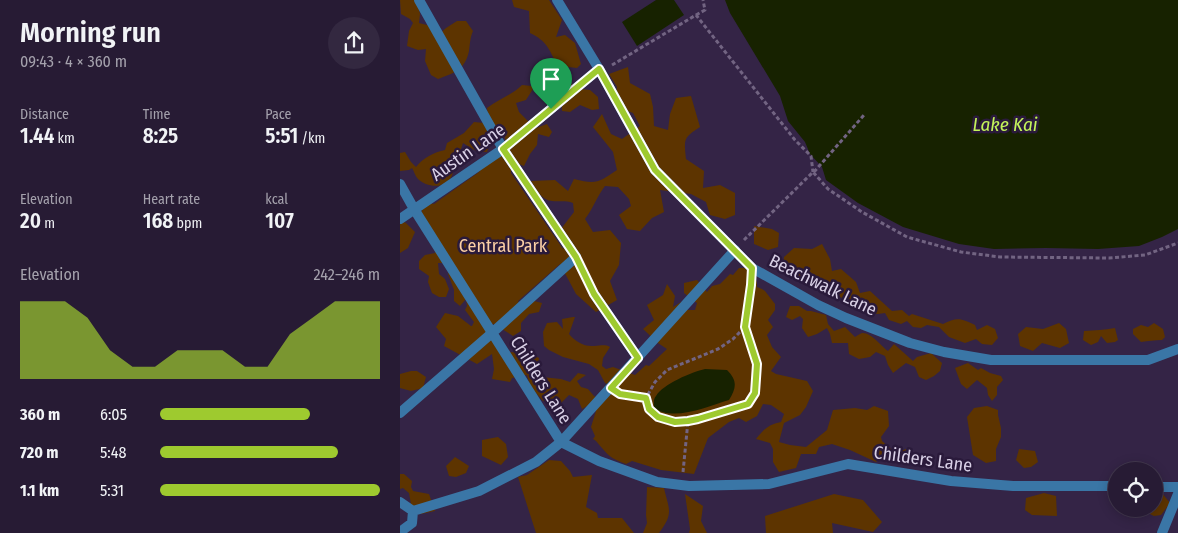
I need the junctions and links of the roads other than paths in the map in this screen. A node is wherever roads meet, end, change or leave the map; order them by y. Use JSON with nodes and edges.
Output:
{"nodes":[{"id":1,"x":419,"y":0,"type":"edge"},
{"id":2,"x":557,"y":0,"type":"edge"},
{"id":3,"x":599,"y":71,"type":"junction"},
{"id":4,"x":503,"y":149,"type":"junction"},
{"id":5,"x":400,"y":184,"type":"edge"},
{"id":6,"x":414,"y":209,"type":"junction"},
{"id":7,"x":400,"y":219,"type":"edge"},
{"id":8,"x":735,"y":250,"type":"junction"},
{"id":9,"x":594,"y":294,"type":"road end"},
{"id":10,"x":492,"y":333,"type":"junction"},
{"id":11,"x":1178,"y":349,"type":"edge"},
{"id":12,"x":638,"y":358,"type":"junction"},
{"id":13,"x":400,"y":413,"type":"edge"},
{"id":14,"x":561,"y":442,"type":"junction"},
{"id":15,"x":1108,"y":486,"type":"edge"},
{"id":16,"x":1163,"y":487,"type":"edge"},
{"id":17,"x":1178,"y":487,"type":"edge"},
{"id":18,"x":1178,"y":494,"type":"edge"},
{"id":19,"x":400,"y":502,"type":"edge"},
{"id":20,"x":413,"y":511,"type":"junction"},
{"id":21,"x":400,"y":532,"type":"edge"},
{"id":22,"x":1162,"y":533,"type":"edge"}],
"edges":[{"from":1,"to":4,"type":"street"},
{"from":2,"to":3,"type":"street","name":"Beachwalk Lane"},
{"from":3,"to":4,"type":"street","name":"Austin Lane"},
{"from":3,"to":8,"type":"street","name":"Beachwalk Lane"},
{"from":4,"to":6,"type":"street","name":"Austin Lane"},
{"from":4,"to":10,"type":"street"},
{"from":5,"to":6,"type":"street","name":"Childers Lane"},
{"from":6,"to":7,"type":"street","name":"Austin Lane"},
{"from":6,"to":10,"type":"street","name":"Childers Lane"},
{"from":8,"to":11,"type":"street","name":"Beachwalk Lane"},
{"from":8,"to":12,"type":"street"},
{"from":9,"to":12,"type":"street"},
{"from":10,"to":13,"type":"street"},
{"from":10,"to":14,"type":"street","name":"Childers Lane"},
{"from":12,"to":14,"type":"street"},
{"from":14,"to":15,"type":"street","name":"Childers Lane"},
{"from":14,"to":20,"type":"street"},
{"from":16,"to":17,"type":"street"},
{"from":18,"to":22,"type":"street"},
{"from":19,"to":20,"type":"street"},
{"from":20,"to":21,"type":"street"}]}
